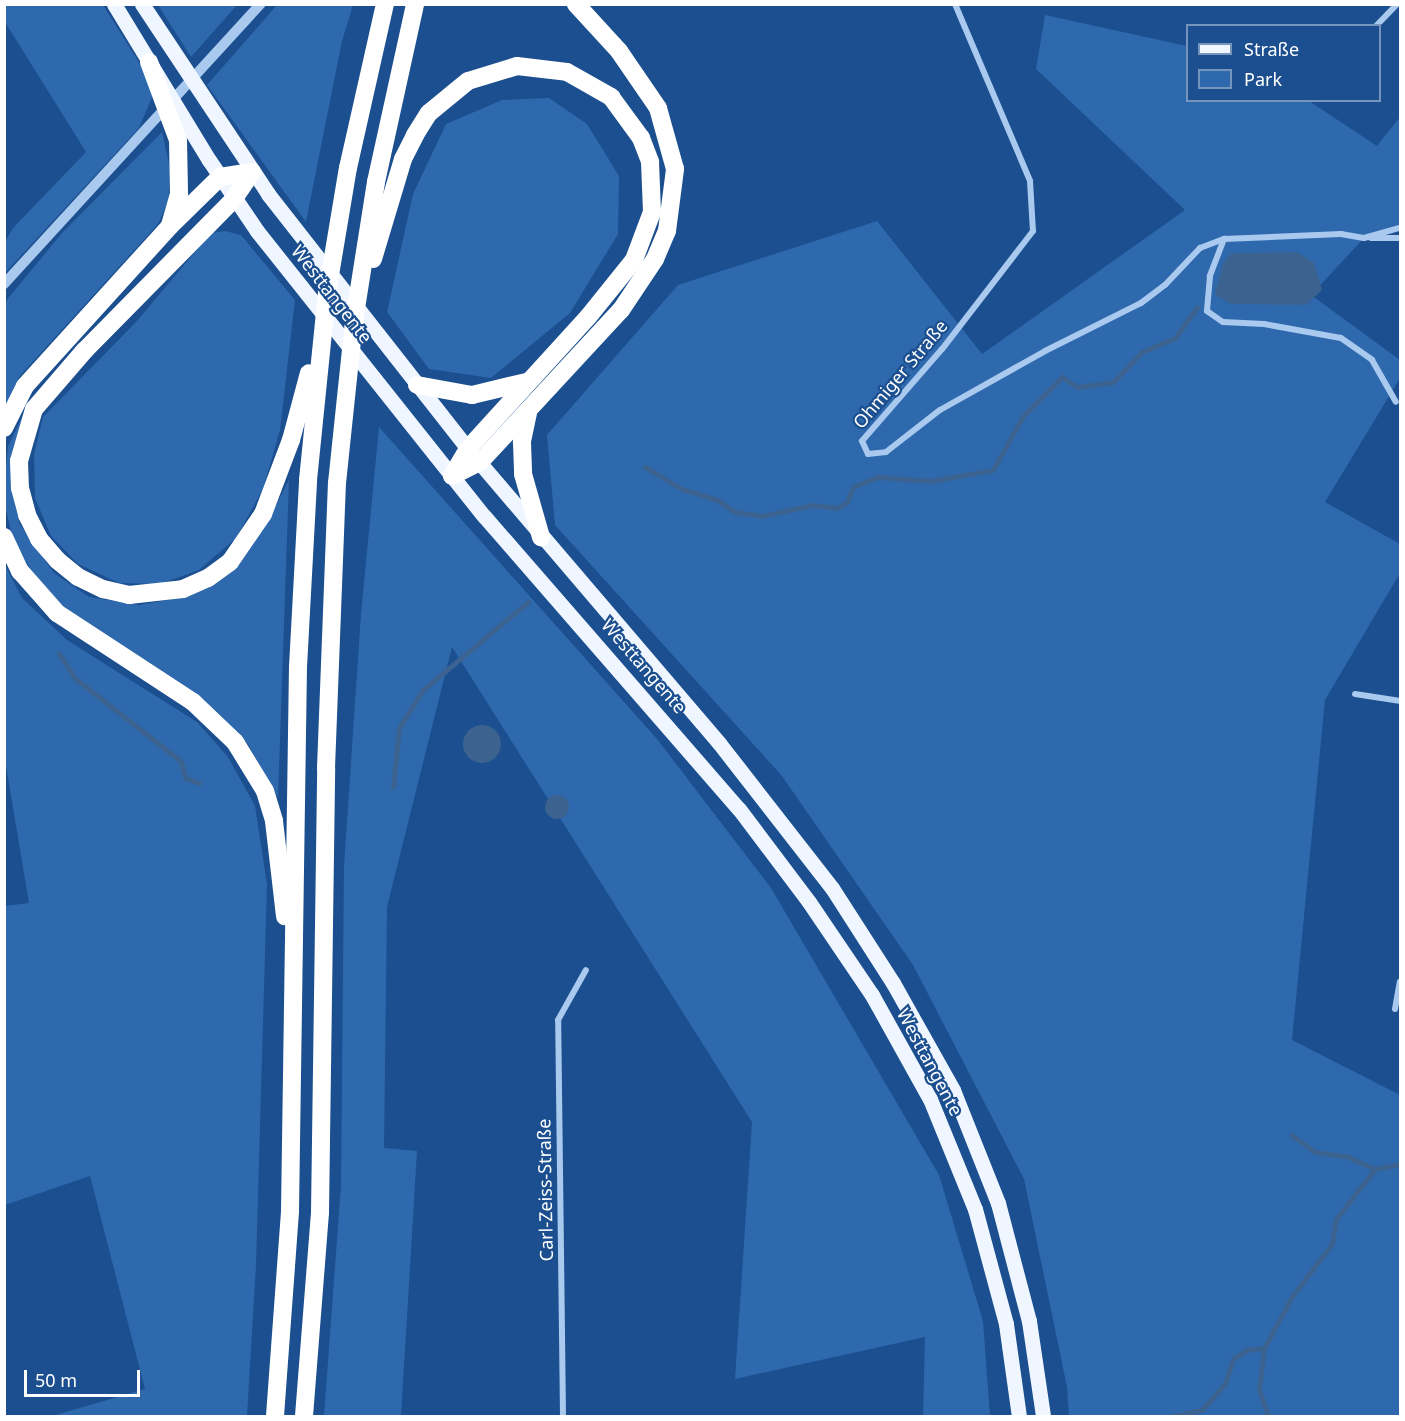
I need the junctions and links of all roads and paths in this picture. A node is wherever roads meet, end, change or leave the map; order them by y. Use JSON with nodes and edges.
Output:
{"nodes":[{"id":1,"x":114,"y":4,"type":"edge"},
{"id":2,"x":142,"y":4,"type":"edge"},
{"id":3,"x":385,"y":4,"type":"edge"},
{"id":4,"x":415,"y":4,"type":"edge"},
{"id":5,"x":576,"y":4,"type":"edge"},
{"id":6,"x":955,"y":4,"type":"edge"},
{"id":7,"x":1397,"y":4,"type":"edge"},
{"id":8,"x":258,"y":8,"type":"edge"},
{"id":9,"x":1378,"y":24,"type":"edge"},
{"id":10,"x":149,"y":62,"type":"junction"},
{"id":11,"x":252,"y":172,"type":"junction"},
{"id":12,"x":220,"y":177,"type":"junction"},
{"id":13,"x":234,"y":199,"type":"junction"},
{"id":14,"x":170,"y":226,"type":"junction"},
{"id":15,"x":1401,"y":228,"type":"edge"},
{"id":16,"x":1364,"y":238,"type":"junction"},
{"id":17,"x":1401,"y":238,"type":"edge"},
{"id":18,"x":1224,"y":239,"type":"junction"},
{"id":19,"x":368,"y":257,"type":"junction"},
{"id":20,"x":4,"y":284,"type":"edge"},
{"id":21,"x":314,"y":373,"type":"junction"},
{"id":22,"x":528,"y":382,"type":"junction"},
{"id":23,"x":417,"y":385,"type":"junction"},
{"id":24,"x":1396,"y":402,"type":"dead end"},
{"id":25,"x":528,"y":412,"type":"junction"},
{"id":26,"x":4,"y":428,"type":"edge"},
{"id":27,"x":474,"y":456,"type":"junction"},
{"id":28,"x":452,"y":476,"type":"junction"},
{"id":29,"x":4,"y":537,"type":"edge"},
{"id":30,"x":541,"y":537,"type":"junction"},
{"id":31,"x":1355,"y":694,"type":"dead end"},
{"id":32,"x":1401,"y":700,"type":"edge"},
{"id":33,"x":586,"y":970,"type":"dead end"},
{"id":34,"x":1401,"y":981,"type":"edge"},
{"id":35,"x":294,"y":999,"type":"junction"},
{"id":36,"x":1395,"y":1009,"type":"dead end"},
{"id":37,"x":275,"y":1416,"type":"edge"},
{"id":38,"x":304,"y":1416,"type":"edge"},
{"id":39,"x":563,"y":1416,"type":"edge"},
{"id":40,"x":1019,"y":1416,"type":"edge"},
{"id":41,"x":1042,"y":1416,"type":"edge"}],
"edges":[{"from":1,"to":10,"type":"main road","name":"Westtangente"},
{"from":2,"to":11,"type":"main road","name":"Westtangente"},
{"from":3,"to":21,"type":"highway"},
{"from":4,"to":19,"type":"highway"},
{"from":5,"to":25,"type":"highway"},
{"from":6,"to":18,"type":"street","name":"Ohmiger Straße"},
{"from":7,"to":9,"type":"street"},
{"from":8,"to":20,"type":"street"},
{"from":10,"to":12,"type":"main road","name":"Westtangente"},
{"from":10,"to":14,"type":"highway"},
{"from":11,"to":12,"type":"highway"},
{"from":11,"to":13,"type":"highway"},
{"from":11,"to":23,"type":"main road","name":"Westtangente"},
{"from":12,"to":13,"type":"main road","name":"Westtangente"},
{"from":12,"to":14,"type":"highway"},
{"from":13,"to":21,"type":"highway"},
{"from":13,"to":28,"type":"main road","name":"Westtangente"},
{"from":14,"to":26,"type":"highway"},
{"from":15,"to":16,"type":"street","name":"Ohmiger Straße"},
{"from":16,"to":17,"type":"street"},
{"from":16,"to":18,"type":"street","name":"Ohmiger Straße"},
{"from":18,"to":24,"type":"street"},
{"from":19,"to":22,"type":"highway"},
{"from":19,"to":38,"type":"highway"},
{"from":21,"to":35,"type":"highway"},
{"from":22,"to":23,"type":"highway"},
{"from":22,"to":27,"type":"highway"},
{"from":23,"to":27,"type":"main road","name":"Westtangente"},
{"from":25,"to":27,"type":"highway"},
{"from":25,"to":30,"type":"highway"},
{"from":27,"to":28,"type":"highway"},
{"from":27,"to":30,"type":"main road","name":"Westtangente"},
{"from":28,"to":40,"type":"main road","name":"Westtangente"},
{"from":29,"to":35,"type":"highway"},
{"from":30,"to":41,"type":"main road","name":"Westtangente"},
{"from":31,"to":32,"type":"street"},
{"from":33,"to":39,"type":"street","name":"Carl-Zeiss-Straße"},
{"from":34,"to":36,"type":"street"},
{"from":35,"to":37,"type":"highway"}]}
